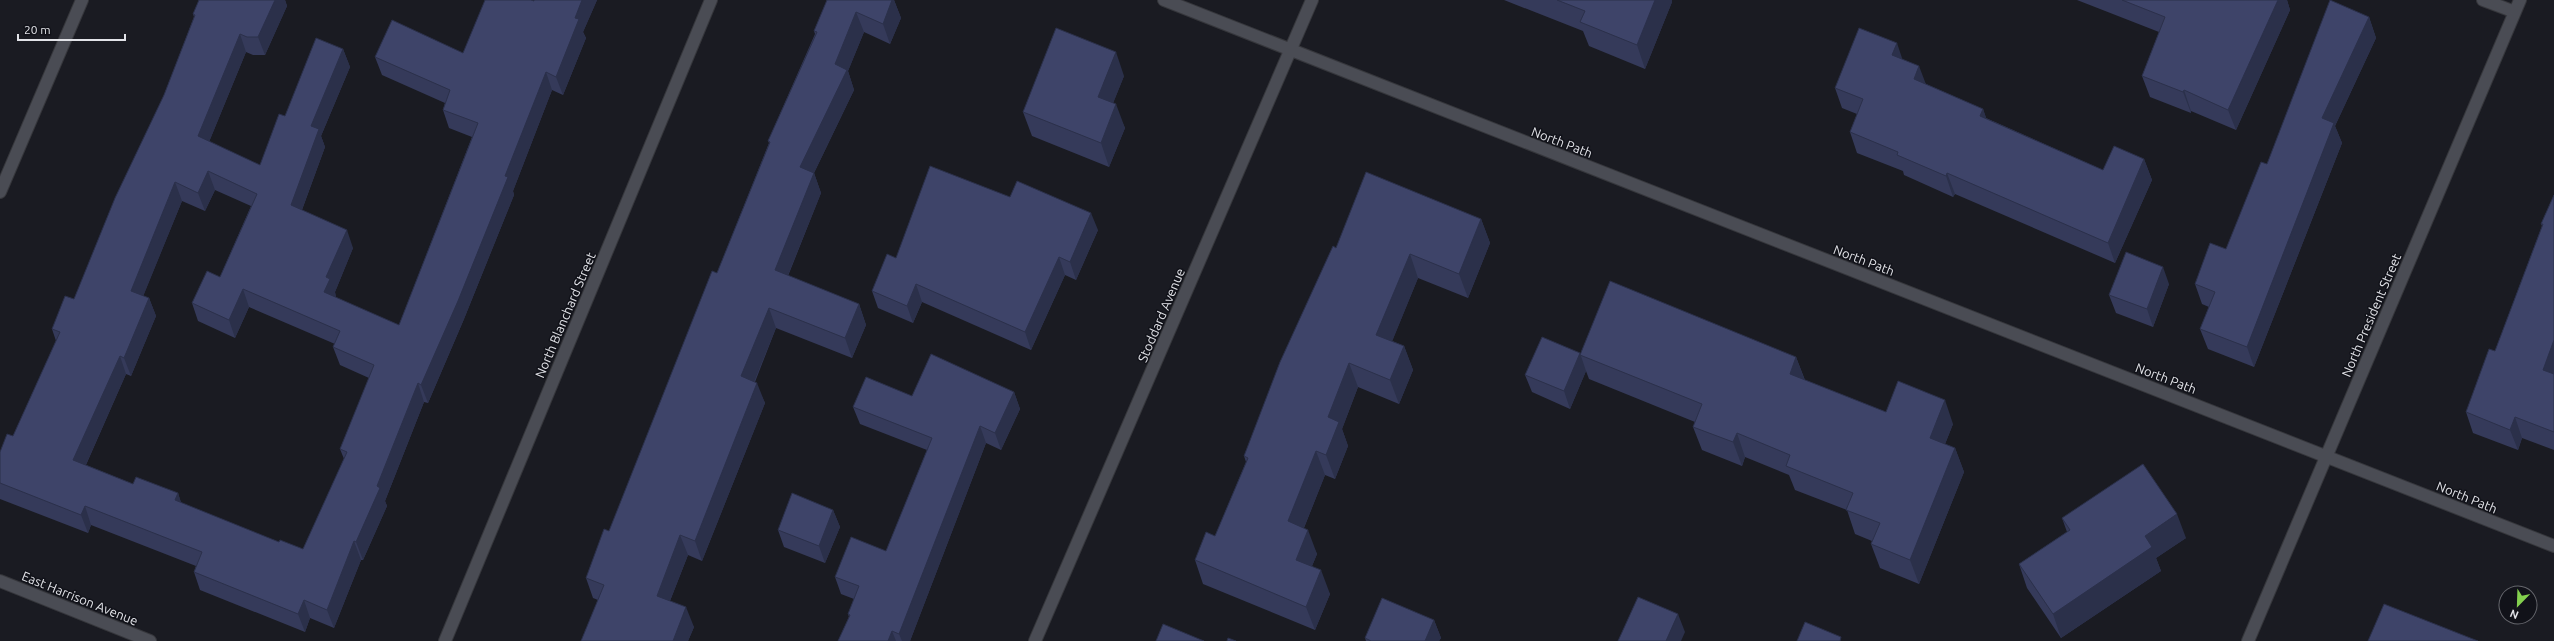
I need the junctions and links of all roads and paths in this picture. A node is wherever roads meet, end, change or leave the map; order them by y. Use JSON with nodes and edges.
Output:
{"nodes":[{"id":1,"x":82,"y":0,"type":"edge"},
{"id":2,"x":711,"y":0,"type":"edge"},
{"id":3,"x":1164,"y":0,"type":"edge"},
{"id":4,"x":1312,"y":0,"type":"edge"},
{"id":5,"x":2483,"y":0,"type":"edge"},
{"id":6,"x":2520,"y":0,"type":"edge"},
{"id":7,"x":2514,"y":12,"type":"junction"},
{"id":8,"x":1290,"y":51,"type":"junction"},
{"id":9,"x":0,"y":192,"type":"edge"},
{"id":10,"x":2326,"y":456,"type":"junction"},
{"id":11,"x":2554,"y":546,"type":"edge"},
{"id":12,"x":0,"y":581,"type":"edge"},
{"id":13,"x":150,"y":641,"type":"edge"},
{"id":14,"x":445,"y":641,"type":"edge"},
{"id":15,"x":1035,"y":641,"type":"edge"},
{"id":16,"x":2248,"y":641,"type":"edge"}],
"edges":[{"from":1,"to":9,"type":"street"},
{"from":2,"to":14,"type":"street","name":"North Blanchard Street"},
{"from":3,"to":8,"type":"street","name":"North Path"},
{"from":4,"to":8,"type":"street","name":"Stoddard Avenue"},
{"from":5,"to":7,"type":"street"},
{"from":6,"to":7,"type":"street","name":"North President Street"},
{"from":7,"to":10,"type":"street","name":"North President Street"},
{"from":8,"to":10,"type":"street","name":"North Path"},
{"from":8,"to":15,"type":"street","name":"Stoddard Avenue"},
{"from":10,"to":11,"type":"street","name":"North Path"},
{"from":10,"to":16,"type":"street","name":"North President Street"},
{"from":12,"to":13,"type":"street","name":"East Harrison Avenue"}]}
